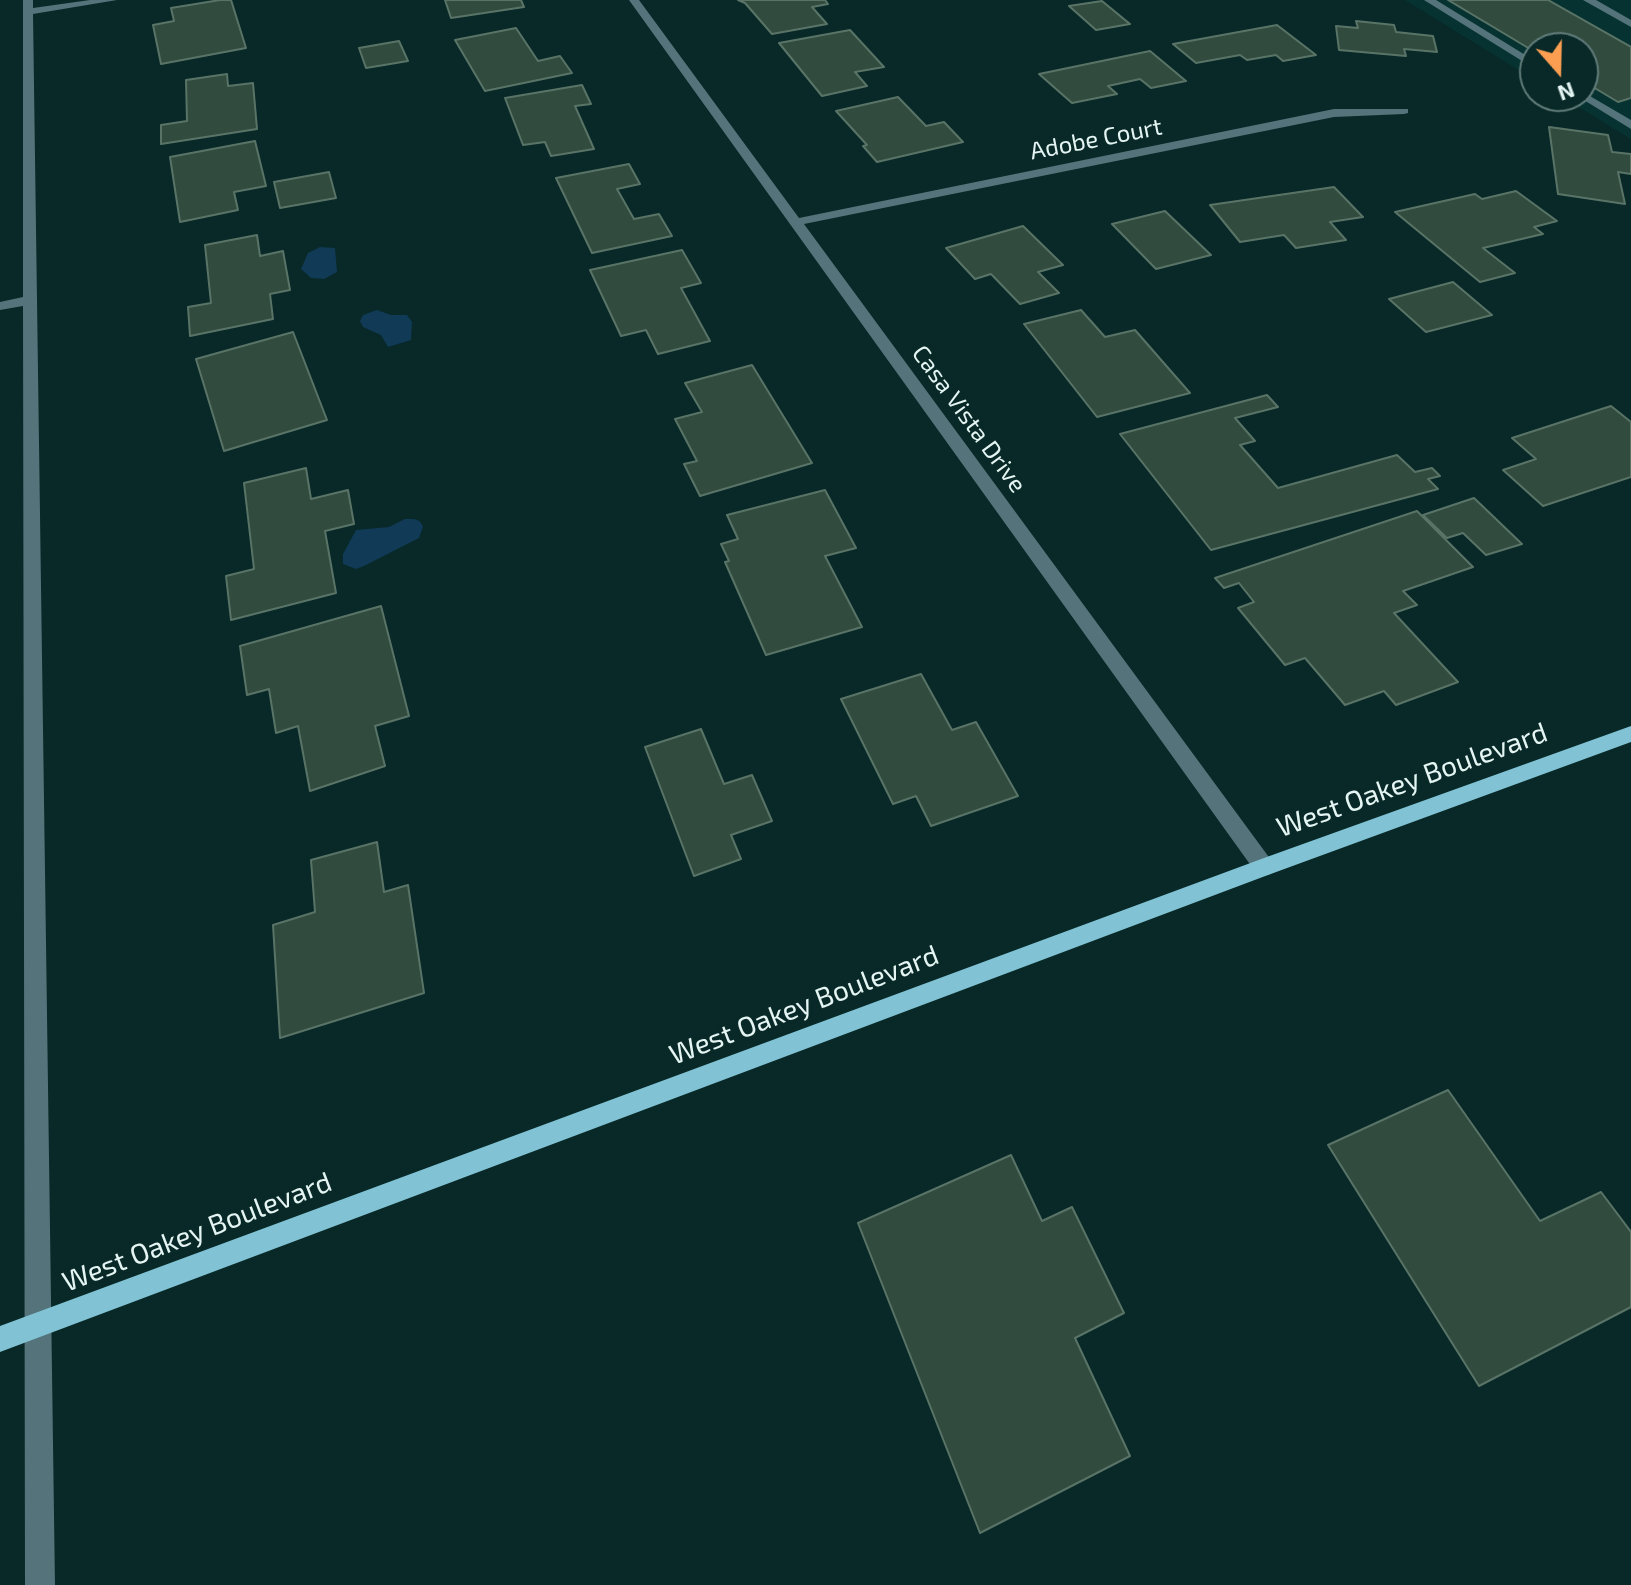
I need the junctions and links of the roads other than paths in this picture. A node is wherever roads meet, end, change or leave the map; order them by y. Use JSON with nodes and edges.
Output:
{"nodes":[{"id":1,"x":112,"y":0,"type":"edge"},
{"id":2,"x":634,"y":0,"type":"edge"},
{"id":3,"x":1429,"y":0,"type":"edge"},
{"id":4,"x":1588,"y":0,"type":"edge"},
{"id":5,"x":28,"y":6,"type":"edge"},
{"id":6,"x":1631,"y":24,"type":"edge"},
{"id":7,"x":1519,"y":56,"type":"edge"},
{"id":8,"x":1599,"y":105,"type":"edge"},
{"id":9,"x":1404,"y":111,"type":"dead end"},
{"id":10,"x":1631,"y":125,"type":"edge"},
{"id":11,"x":797,"y":222,"type":"junction"},
{"id":12,"x":30,"y":300,"type":"junction"},
{"id":13,"x":0,"y":306,"type":"edge"},
{"id":14,"x":1631,"y":734,"type":"edge"},
{"id":15,"x":1264,"y":867,"type":"junction"},
{"id":16,"x":38,"y":1326,"type":"junction"},
{"id":17,"x":0,"y":1339,"type":"edge"},
{"id":18,"x":40,"y":1585,"type":"edge"}],
"edges":[{"from":1,"to":5,"type":"street"},
{"from":2,"to":11,"type":"street","name":"Casa Vista Drive"},
{"from":3,"to":7,"type":"street"},
{"from":4,"to":6,"type":"street"},
{"from":5,"to":12,"type":"street"},
{"from":8,"to":10,"type":"street"},
{"from":9,"to":11,"type":"street","name":"Adobe Court"},
{"from":11,"to":15,"type":"street","name":"Casa Vista Drive"},
{"from":12,"to":13,"type":"street"},
{"from":12,"to":16,"type":"street"},
{"from":14,"to":15,"type":"main road","name":"West Oakey Boulevard"},
{"from":15,"to":16,"type":"main road","name":"West Oakey Boulevard"},
{"from":16,"to":17,"type":"main road","name":"West Oakey Boulevard"},
{"from":16,"to":18,"type":"street"}]}
